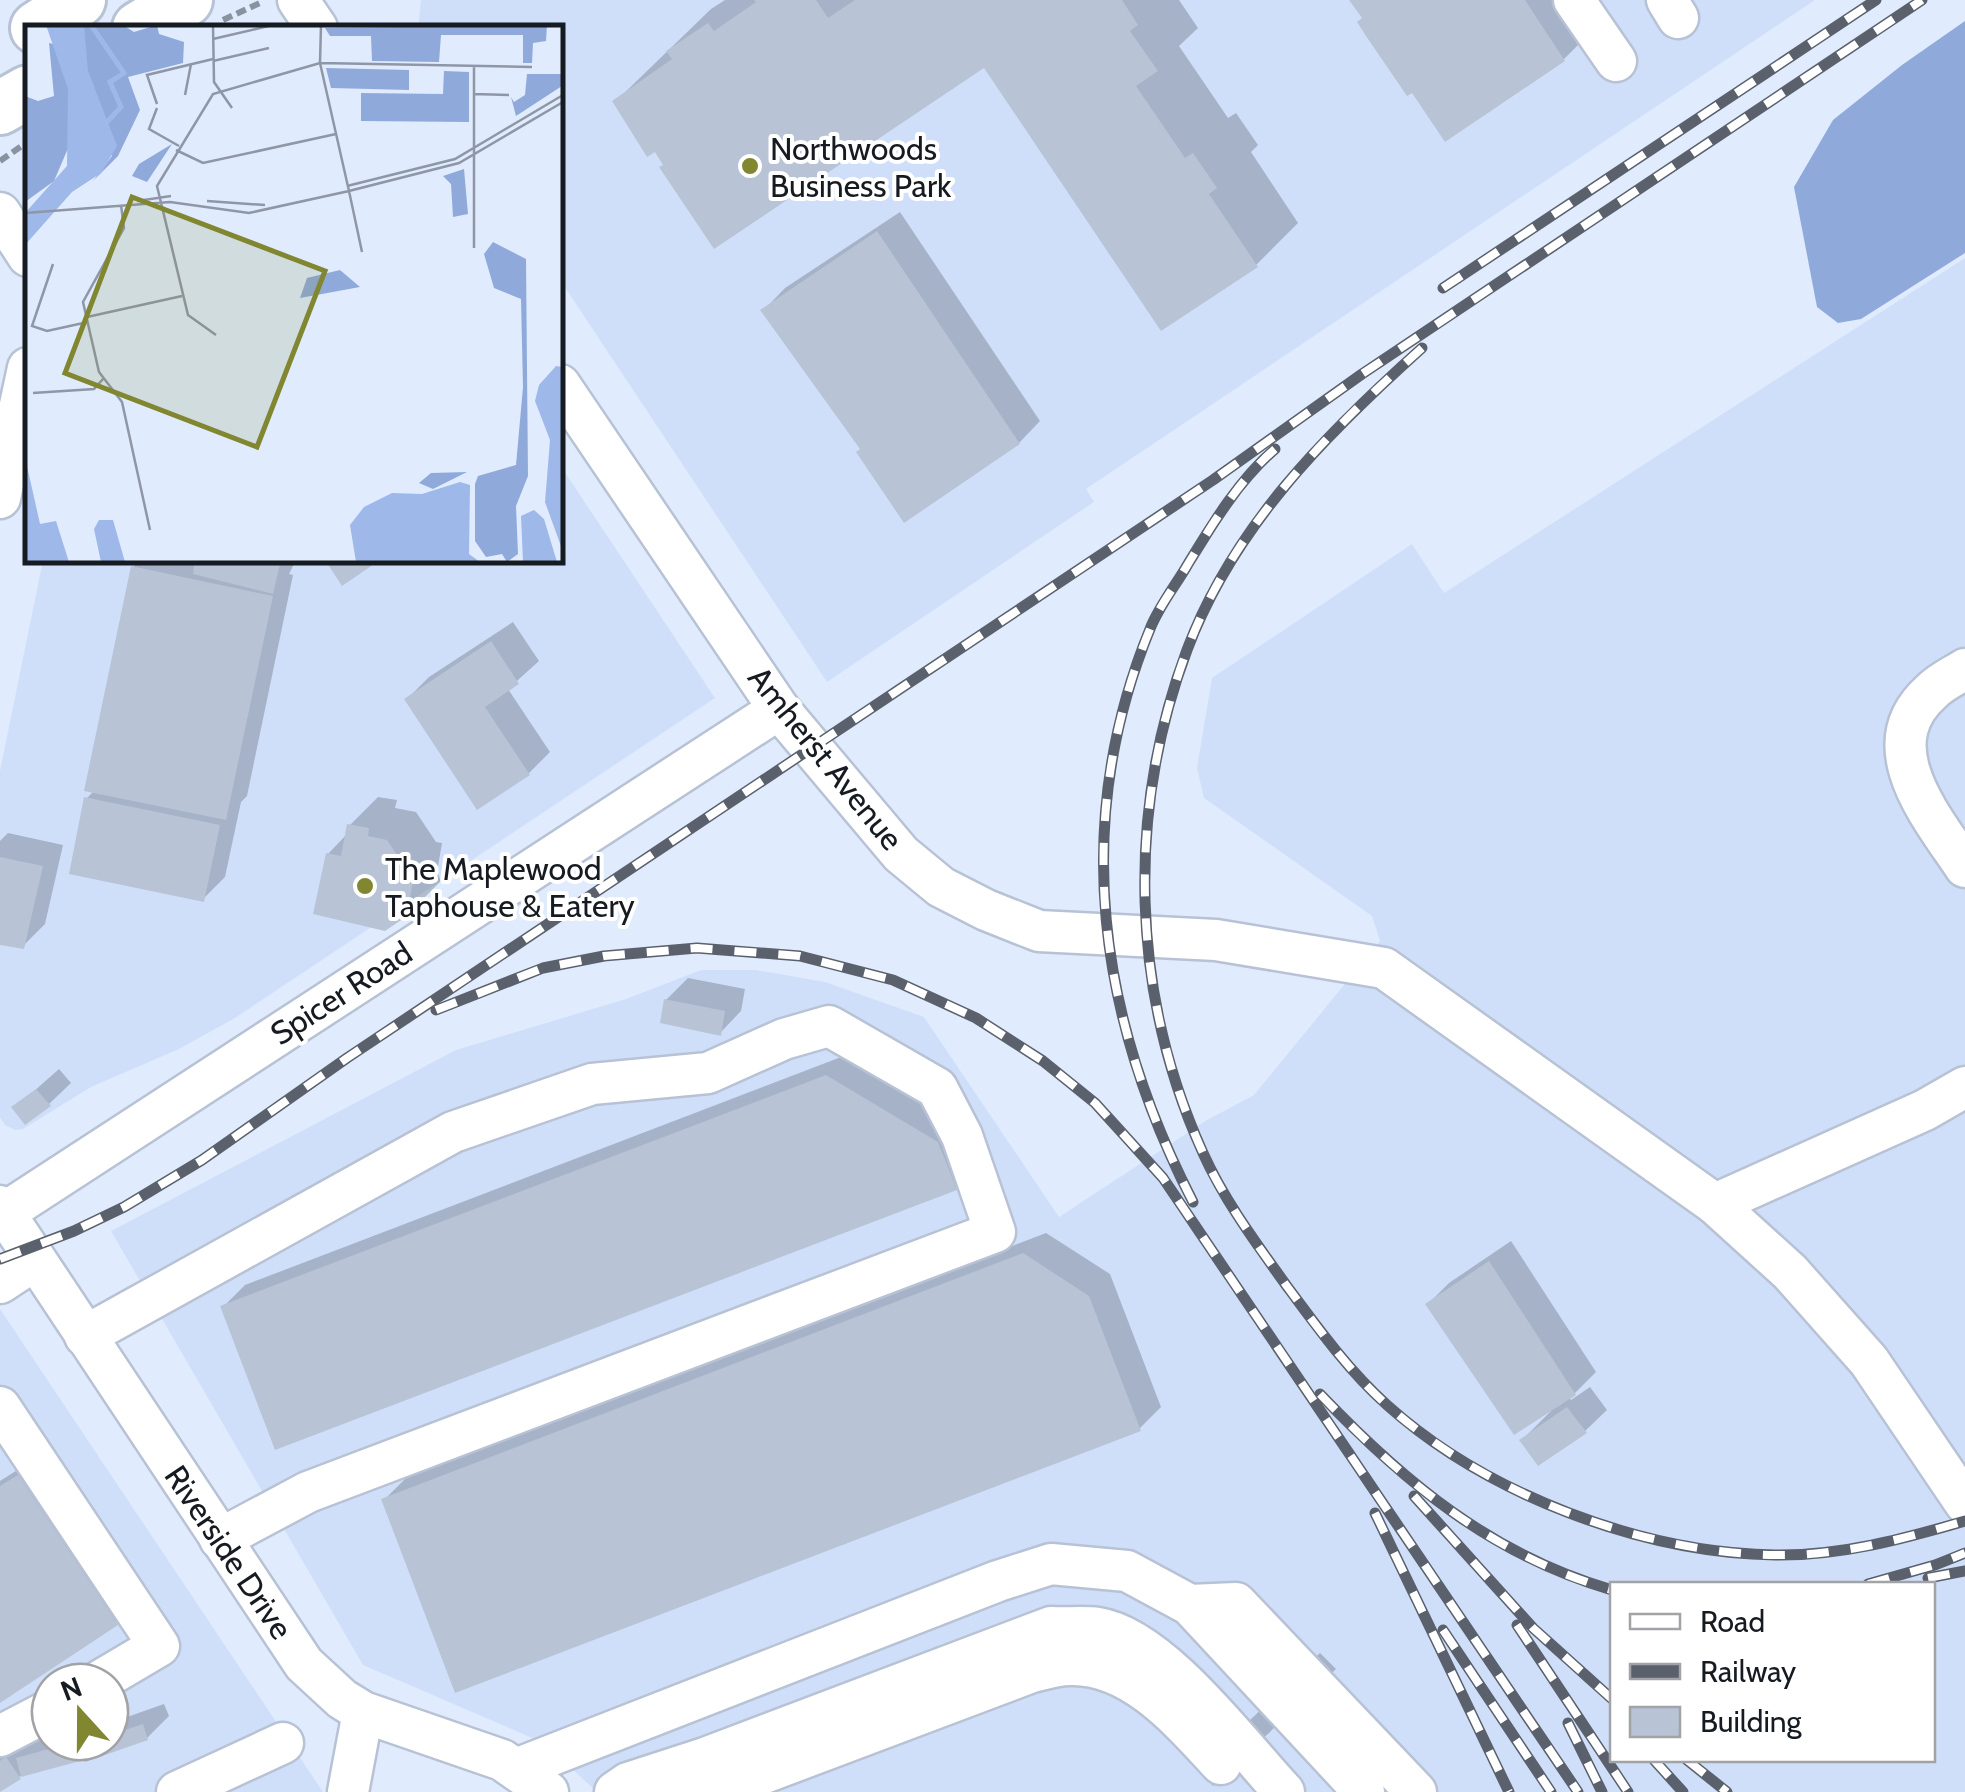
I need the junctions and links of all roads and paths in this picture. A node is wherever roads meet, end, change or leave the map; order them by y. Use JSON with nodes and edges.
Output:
{"nodes":[{"id":1,"x":79,"y":0,"type":"edge"},
{"id":2,"x":186,"y":0,"type":"edge"},
{"id":3,"x":267,"y":0,"type":"edge"},
{"id":4,"x":298,"y":0,"type":"edge"},
{"id":5,"x":1574,"y":0,"type":"edge"},
{"id":6,"x":243,"y":10,"type":"dead end"},
{"id":7,"x":42,"y":25,"type":"edge"},
{"id":8,"x":144,"y":25,"type":"edge"},
{"id":9,"x":315,"y":25,"type":"edge"},
{"id":10,"x":25,"y":36,"type":"edge"},
{"id":11,"x":0,"y":51,"type":"edge"},
{"id":12,"x":1616,"y":61,"type":"dead end"},
{"id":13,"x":25,"y":98,"type":"edge"},
{"id":14,"x":10,"y":129,"type":"edge"},
{"id":15,"x":0,"y":161,"type":"edge"},
{"id":16,"x":0,"y":212,"type":"edge"},
{"id":17,"x":25,"y":252,"type":"edge"},
{"id":18,"x":562,"y":388,"type":"edge"},
{"id":19,"x":25,"y":391,"type":"edge"},
{"id":20,"x":0,"y":498,"type":"edge"},
{"id":21,"x":1965,"y":669,"type":"edge"},
{"id":22,"x":779,"y":709,"type":"junction"},
{"id":23,"x":1965,"y":866,"type":"edge"},
{"id":24,"x":1965,"y":1087,"type":"edge"},
{"id":25,"x":1715,"y":1204,"type":"junction"},
{"id":26,"x":2,"y":1210,"type":"edge"},
{"id":27,"x":35,"y":1260,"type":"junction"},
{"id":28,"x":0,"y":1283,"type":"edge"},
{"id":29,"x":85,"y":1336,"type":"junction"},
{"id":30,"x":0,"y":1407,"type":"edge"},
{"id":31,"x":1965,"y":1502,"type":"edge"},
{"id":32,"x":220,"y":1539,"type":"junction"},
{"id":33,"x":1190,"y":1605,"type":"junction"},
{"id":34,"x":130,"y":1663,"type":"edge"},
{"id":35,"x":363,"y":1712,"type":"junction"},
{"id":36,"x":30,"y":1720,"type":"edge"},
{"id":37,"x":0,"y":1736,"type":"edge"},
{"id":38,"x":283,"y":1743,"type":"dead end"},
{"id":39,"x":532,"y":1781,"type":"edge"},
{"id":40,"x":622,"y":1788,"type":"edge"},
{"id":41,"x":178,"y":1792,"type":"edge"},
{"id":42,"x":348,"y":1792,"type":"edge"},
{"id":43,"x":1246,"y":1792,"type":"edge"},
{"id":44,"x":1284,"y":1792,"type":"edge"},
{"id":45,"x":1364,"y":1792,"type":"edge"},
{"id":46,"x":1416,"y":1792,"type":"edge"}],
"edges":[{"from":1,"to":7,"type":"main road"},
{"from":2,"to":8,"type":"main road"},
{"from":3,"to":6,"type":"path"},
{"from":4,"to":9,"type":"street"},
{"from":5,"to":12,"type":"street"},
{"from":10,"to":11,"type":"main road"},
{"from":13,"to":14,"type":"main road"},
{"from":14,"to":15,"type":"path"},
{"from":16,"to":17,"type":"street"},
{"from":18,"to":22,"type":"street","name":"Amherst Avenue"},
{"from":19,"to":20,"type":"street"},
{"from":21,"to":23,"type":"street"},
{"from":22,"to":25,"type":"street","name":"Amherst Avenue"},
{"from":22,"to":26,"type":"street","name":"Spicer Road"},
{"from":24,"to":25,"type":"street"},
{"from":25,"to":31,"type":"street","name":"Amherst Avenue"},
{"from":26,"to":27,"type":"street","name":"Riverside Drive"},
{"from":27,"to":28,"type":"street"},
{"from":27,"to":29,"type":"street","name":"Riverside Drive"},
{"from":29,"to":32,"type":"street","name":"Riverside Drive"},
{"from":29,"to":32,"type":"street"},
{"from":30,"to":34,"type":"street"},
{"from":32,"to":35,"type":"street","name":"Riverside Drive"},
{"from":33,"to":39,"type":"street"},
{"from":33,"to":45,"type":"street"},
{"from":33,"to":46,"type":"street"},
{"from":35,"to":39,"type":"street","name":"Riverside Drive"},
{"from":35,"to":42,"type":"street"},
{"from":36,"to":37,"type":"street"},
{"from":38,"to":41,"type":"street"},
{"from":40,"to":43,"type":"street"},
{"from":40,"to":44,"type":"street"}]}
